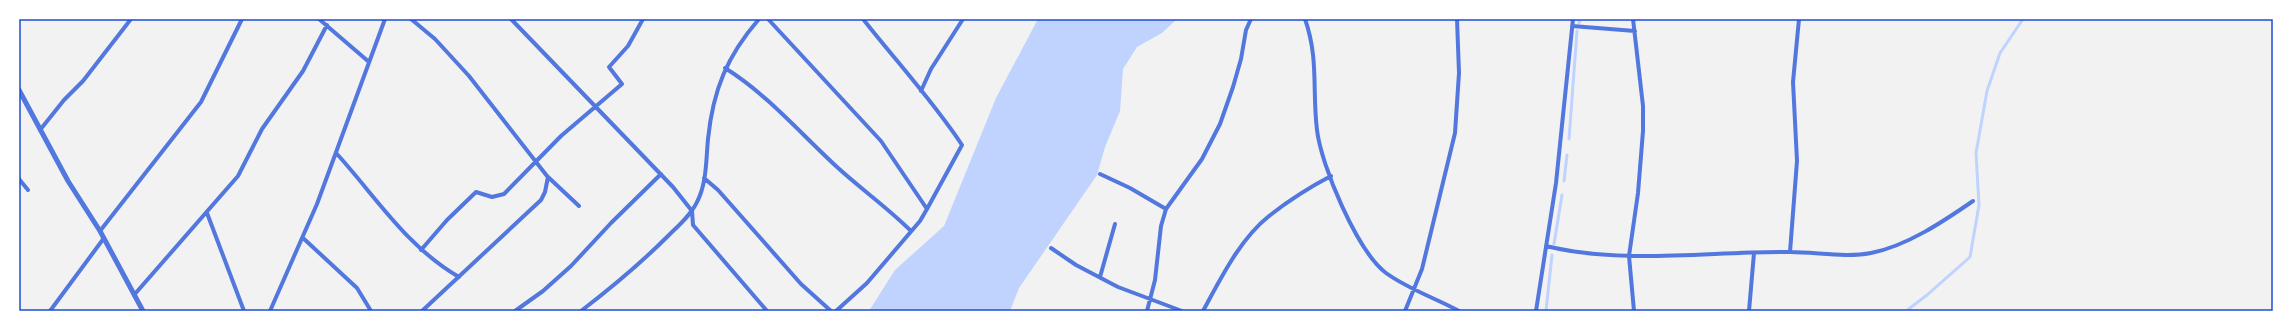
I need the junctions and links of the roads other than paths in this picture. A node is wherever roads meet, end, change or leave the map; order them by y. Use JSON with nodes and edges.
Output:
{"nodes":[{"id":1,"x":131,"y":19,"type":"edge"},
{"id":2,"x":242,"y":19,"type":"edge"},
{"id":3,"x":319,"y":19,"type":"edge"},
{"id":4,"x":385,"y":19,"type":"edge"},
{"id":5,"x":411,"y":19,"type":"edge"},
{"id":6,"x":643,"y":19,"type":"edge"},
{"id":7,"x":759,"y":19,"type":"edge"},
{"id":8,"x":768,"y":19,"type":"edge"},
{"id":9,"x":863,"y":19,"type":"edge"},
{"id":10,"x":963,"y":19,"type":"edge"},
{"id":11,"x":1251,"y":19,"type":"edge"},
{"id":12,"x":1305,"y":19,"type":"edge"},
{"id":13,"x":1457,"y":19,"type":"edge"},
{"id":14,"x":1572,"y":19,"type":"edge"},
{"id":15,"x":1633,"y":19,"type":"edge"},
{"id":16,"x":1799,"y":19,"type":"edge"},
{"id":17,"x":513,"y":20,"type":"edge"},
{"id":18,"x":327,"y":25,"type":"junction"},
{"id":19,"x":1572,"y":26,"type":"junction"},
{"id":20,"x":1635,"y":31,"type":"junction"},
{"id":21,"x":369,"y":62,"type":"junction"},
{"id":22,"x":725,"y":68,"type":"junction"},
{"id":23,"x":19,"y":90,"type":"edge"},
{"id":24,"x":921,"y":91,"type":"junction"},
{"id":25,"x":594,"y":106,"type":"junction"},
{"id":26,"x":40,"y":130,"type":"junction"},
{"id":27,"x":337,"y":154,"type":"junction"},
{"id":28,"x":536,"y":163,"type":"junction"},
{"id":29,"x":661,"y":174,"type":"junction"},
{"id":30,"x":1100,"y":174,"type":"dead end"},
{"id":31,"x":1331,"y":176,"type":"junction"},
{"id":32,"x":548,"y":177,"type":"junction"},
{"id":33,"x":704,"y":178,"type":"junction"},
{"id":34,"x":19,"y":179,"type":"edge"},
{"id":35,"x":28,"y":190,"type":"dead end"},
{"id":36,"x":1973,"y":201,"type":"dead end"},
{"id":37,"x":579,"y":206,"type":"dead end"},
{"id":38,"x":927,"y":209,"type":"junction"},
{"id":39,"x":1166,"y":209,"type":"junction"},
{"id":40,"x":692,"y":211,"type":"junction"},
{"id":41,"x":207,"y":213,"type":"junction"},
{"id":42,"x":1115,"y":224,"type":"dead end"},
{"id":43,"x":100,"y":231,"type":"junction"},
{"id":44,"x":911,"y":231,"type":"junction"},
{"id":45,"x":104,"y":238,"type":"junction"},
{"id":46,"x":303,"y":238,"type":"junction"},
{"id":47,"x":1546,"y":246,"type":"junction"},
{"id":48,"x":1051,"y":248,"type":"dead end"},
{"id":49,"x":421,"y":250,"type":"junction"},
{"id":50,"x":1790,"y":252,"type":"junction"},
{"id":51,"x":1754,"y":253,"type":"junction"},
{"id":52,"x":1629,"y":256,"type":"junction"},
{"id":53,"x":458,"y":277,"type":"junction"},
{"id":54,"x":1100,"y":277,"type":"junction"},
{"id":55,"x":1413,"y":288,"type":"junction"},
{"id":56,"x":134,"y":295,"type":"junction"},
{"id":57,"x":1150,"y":300,"type":"junction"},
{"id":58,"x":50,"y":311,"type":"edge"},
{"id":59,"x":143,"y":311,"type":"edge"},
{"id":60,"x":244,"y":311,"type":"edge"},
{"id":61,"x":270,"y":311,"type":"edge"},
{"id":62,"x":371,"y":311,"type":"edge"},
{"id":63,"x":422,"y":311,"type":"edge"},
{"id":64,"x":515,"y":311,"type":"edge"},
{"id":65,"x":581,"y":311,"type":"edge"},
{"id":66,"x":767,"y":311,"type":"edge"},
{"id":67,"x":831,"y":311,"type":"edge"},
{"id":68,"x":836,"y":311,"type":"edge"},
{"id":69,"x":1147,"y":311,"type":"edge"},
{"id":70,"x":1182,"y":311,"type":"edge"},
{"id":71,"x":1203,"y":311,"type":"edge"},
{"id":72,"x":1405,"y":311,"type":"edge"},
{"id":73,"x":1459,"y":311,"type":"edge"},
{"id":74,"x":1536,"y":311,"type":"edge"},
{"id":75,"x":1634,"y":311,"type":"edge"},
{"id":76,"x":1749,"y":311,"type":"edge"}],
"edges":[{"from":1,"to":26,"type":"street"},
{"from":2,"to":43,"type":"street"},
{"from":3,"to":18,"type":"street"},
{"from":4,"to":21,"type":"street"},
{"from":5,"to":28,"type":"street"},
{"from":6,"to":25,"type":"street"},
{"from":7,"to":22,"type":"street"},
{"from":8,"to":38,"type":"street"},
{"from":9,"to":24,"type":"street"},
{"from":10,"to":24,"type":"street"},
{"from":11,"to":39,"type":"street"},
{"from":12,"to":31,"type":"street"},
{"from":13,"to":55,"type":"street"},
{"from":14,"to":19,"type":"street"},
{"from":15,"to":20,"type":"street"},
{"from":16,"to":50,"type":"street"},
{"from":17,"to":25,"type":"street"},
{"from":18,"to":21,"type":"street"},
{"from":18,"to":41,"type":"street"},
{"from":19,"to":20,"type":"street"},
{"from":19,"to":47,"type":"street"},
{"from":20,"to":52,"type":"street"},
{"from":21,"to":27,"type":"street"},
{"from":22,"to":33,"type":"street"},
{"from":22,"to":44,"type":"street"},
{"from":23,"to":26,"type":"street"},
{"from":24,"to":38,"type":"street"},
{"from":25,"to":28,"type":"street"},
{"from":25,"to":29,"type":"street"},
{"from":26,"to":43,"type":"street"},
{"from":27,"to":46,"type":"street"},
{"from":27,"to":49,"type":"street"},
{"from":28,"to":32,"type":"street"},
{"from":28,"to":49,"type":"street"},
{"from":29,"to":40,"type":"street"},
{"from":29,"to":64,"type":"street"},
{"from":30,"to":39,"type":"street"},
{"from":31,"to":55,"type":"street"},
{"from":31,"to":71,"type":"street"},
{"from":32,"to":37,"type":"street"},
{"from":32,"to":53,"type":"street"},
{"from":33,"to":40,"type":"street"},
{"from":33,"to":67,"type":"street"},
{"from":34,"to":35,"type":"street"},
{"from":36,"to":50,"type":"street"},
{"from":38,"to":44,"type":"street"},
{"from":39,"to":57,"type":"street"},
{"from":40,"to":65,"type":"street"},
{"from":40,"to":66,"type":"street"},
{"from":41,"to":56,"type":"street"},
{"from":41,"to":60,"type":"street"},
{"from":42,"to":54,"type":"street"},
{"from":43,"to":45,"type":"street"},
{"from":44,"to":68,"type":"street"},
{"from":45,"to":56,"type":"street"},
{"from":45,"to":58,"type":"street"},
{"from":46,"to":61,"type":"street"},
{"from":46,"to":62,"type":"street"},
{"from":47,"to":52,"type":"street"},
{"from":47,"to":74,"type":"street"},
{"from":48,"to":54,"type":"street"},
{"from":49,"to":53,"type":"street"},
{"from":50,"to":51,"type":"street"},
{"from":51,"to":52,"type":"street"},
{"from":51,"to":76,"type":"street"},
{"from":52,"to":75,"type":"street"},
{"from":53,"to":63,"type":"street"},
{"from":54,"to":57,"type":"street"},
{"from":55,"to":72,"type":"street"},
{"from":55,"to":73,"type":"street"},
{"from":56,"to":59,"type":"street"},
{"from":57,"to":69,"type":"street"},
{"from":57,"to":70,"type":"street"}]}
